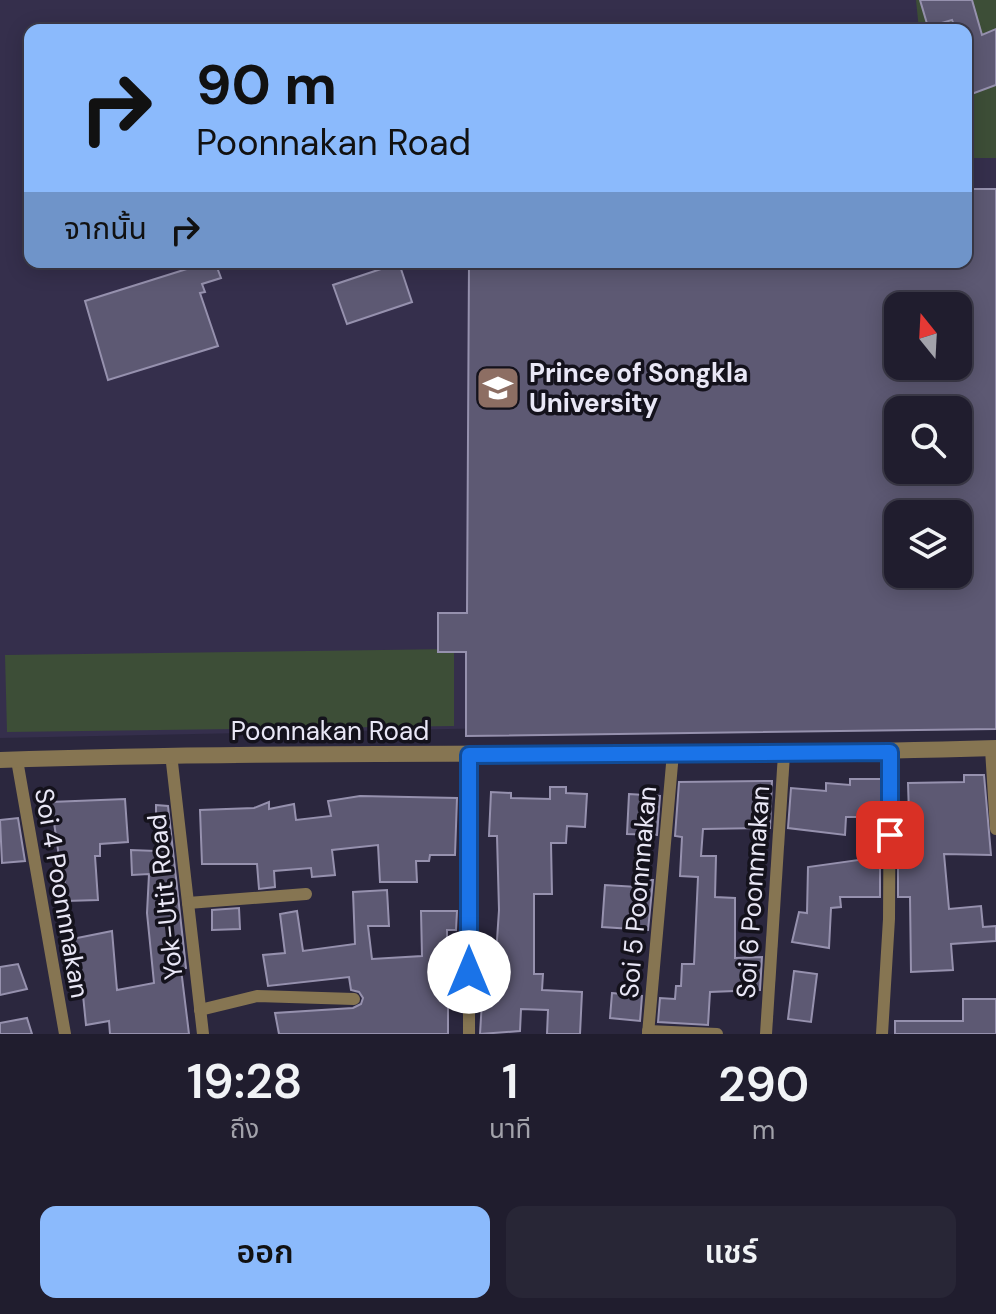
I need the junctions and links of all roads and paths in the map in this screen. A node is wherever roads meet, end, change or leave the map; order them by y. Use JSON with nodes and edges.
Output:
{"nodes":[{"id":1,"x":993,"y":748,"type":"edge"},
{"id":2,"x":890,"y":752,"type":"junction"},
{"id":3,"x":673,"y":753,"type":"junction"},
{"id":4,"x":171,"y":754,"type":"junction"},
{"id":5,"x":784,"y":754,"type":"junction"},
{"id":6,"x":469,"y":755,"type":"junction"},
{"id":7,"x":8,"y":760,"type":"edge"},
{"id":8,"x":996,"y":829,"type":"edge"},
{"id":9,"x":306,"y":894,"type":"dead end"},
{"id":10,"x":188,"y":903,"type":"junction"},
{"id":11,"x":354,"y":999,"type":"dead end"},
{"id":12,"x":200,"y":1010,"type":"junction"},
{"id":13,"x":648,"y":1033,"type":"edge"},
{"id":14,"x":65,"y":1034,"type":"edge"},
{"id":15,"x":203,"y":1034,"type":"edge"},
{"id":16,"x":469,"y":1034,"type":"edge"},
{"id":17,"x":717,"y":1034,"type":"edge"},
{"id":18,"x":766,"y":1034,"type":"edge"},
{"id":19,"x":882,"y":1034,"type":"edge"}],
"edges":[{"from":1,"to":2,"type":"street","name":"Poonnakan Road"},
{"from":1,"to":8,"type":"street"},
{"from":2,"to":5,"type":"street","name":"Poonnakan Road"},
{"from":2,"to":19,"type":"street"},
{"from":3,"to":5,"type":"street","name":"Poonnakan Road"},
{"from":3,"to":6,"type":"street","name":"Poonnakan Road"},
{"from":3,"to":13,"type":"street","name":"Soi 5 Poonnnakan"},
{"from":4,"to":6,"type":"street","name":"Poonnakan Road"},
{"from":4,"to":7,"type":"street","name":"Poonnakan Road"},
{"from":4,"to":10,"type":"street","name":"Yok-Utit Road"},
{"from":5,"to":18,"type":"street","name":"Soi 6 Poonnnakan"},
{"from":6,"to":16,"type":"street"},
{"from":7,"to":14,"type":"street","name":"Soi 4 Poonnnakan"},
{"from":9,"to":10,"type":"street"},
{"from":10,"to":12,"type":"street","name":"Yok-Utit Road"},
{"from":11,"to":12,"type":"street"},
{"from":12,"to":15,"type":"street","name":"Yok-Utit Road"},
{"from":13,"to":17,"type":"street"}]}
